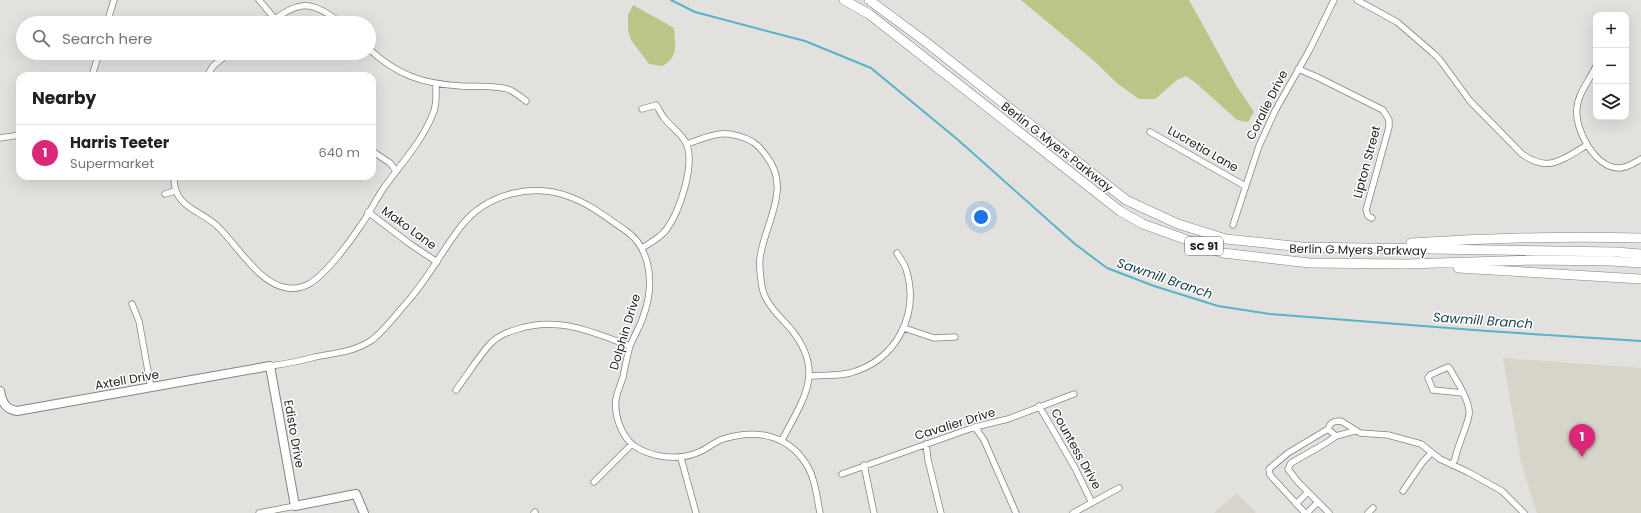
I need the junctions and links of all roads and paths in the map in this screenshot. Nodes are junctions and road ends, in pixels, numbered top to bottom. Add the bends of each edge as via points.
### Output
1 (114, 0) edge
2 (259, 0) edge
3 (844, 0) edge
4 (869, 0) edge
5 (1334, 0) edge
6 (1356, 0) edge
7 (109, 16) edge
8 (272, 16) edge
9 (279, 16) edge
10 (334, 16) edge
11 (376, 54) edge
12 (97, 60) edge
13 (220, 60) edge
14 (1298, 69) junction
15 (93, 72) edge
16 (209, 72) edge
17 (1593, 72) edge
18 (436, 84) junction
19 (526, 101) dead end
20 (642, 109) dead end
21 (1150, 132) dead end
22 (16, 136) edge
23 (0, 138) edge
24 (686, 144) junction
25 (1587, 145) junction
26 (376, 153) edge
27 (1641, 159) edge
28 (396, 172) junction
29 (174, 180) edge
30 (1245, 186) junction
31 (175, 191) junction
32 (165, 194) dead end
33 (1126, 200) junction
34 (1120, 211) junction
35 (368, 212) junction
36 (1372, 218) dead end
37 (1233, 225) dead end
38 (1641, 238) edge
39 (1351, 247) junction
40 (642, 248) junction
41 (897, 253) dead end
42 (1641, 254) edge
43 (437, 262) junction
44 (1641, 263) edge
45 (1407, 264) junction
46 (1641, 279) edge
47 (132, 304) dead end
48 (904, 328) junction
49 (955, 337) dead end
50 (630, 346) junction
51 (270, 366) junction
52 (810, 376) junction
53 (151, 388) junction
54 (456, 390) dead end
55 (0, 391) edge
56 (1463, 393) junction
57 (1074, 394) dead end
58 (1039, 406) junction
59 (975, 427) junction
60 (1328, 429) junction
61 (1355, 430) junction
62 (1336, 436) junction
63 (782, 440) junction
64 (632, 444) junction
65 (926, 444) junction
66 (1431, 453) junction
67 (681, 458) junction
68 (864, 465) junction
69 (1452, 465) junction
70 (842, 474) dead end
71 (594, 482) dead end
72 (1119, 488) dead end
73 (1403, 491) dead end
74 (1308, 492) junction
75 (1318, 502) junction
76 (1092, 503) junction
77 (1296, 504) junction
78 (294, 506) junction
79 (1373, 508) dead end
80 (259, 513) edge
81 (364, 513) edge
82 (696, 513) edge
83 (820, 513) edge
84 (874, 513) edge
85 (941, 513) edge
86 (1016, 513) edge
87 (1073, 513) edge
88 (1306, 513) edge
89 (1329, 513) edge
90 (1368, 513) edge
91 (1524, 513) edge

1 - 7 street
2 - 8 street
3 - 34 main road, Berlin G Myers Parkway / SC 91 via 868,14
4 - 33 main road, Berlin G Myers Parkway / SC 91
5 - 14 street, Coralie Drive
6 - 25 street via 1397,22 1433,53 1474,105 1530,160 1539,164 1555,162
9 - 10 street via 297,4 310,2 324,7
11 - 18 street via 403,74
12 - 15 street
13 - 16 street
14 - 30 street, Coralie Drive via 1259,146
14 - 36 street, Lipton Street via 1383,110 1389,120 1366,210
17 - 25 street via 1577,107 1577,121
18 - 19 street via 501,88 510,90
18 - 28 street via 433,115
20 - 24 street via 656,105
21 - 30 street, Lucretia Lane
22 - 23 street
24 - 40 street via 688,175 675,216 666,231
24 - 52 street via 725,133 742,136 758,146 772,163 778,183 760,259 763,292 770,305 800,340
25 - 27 street via 1603,163 1613,167 1624,168
26 - 28 street via 390,162
28 - 35 street
29 - 31 street
30 - 37 street, Coralie Drive
31 - 32 street
31 - 35 street via 187,206 216,225 263,275 275,284 288,288 308,284 324,270 349,242
33 - 34 main road
33 - 39 main road, Berlin G Myers Parkway / SC 91 via 1178,224 1226,239 1302,247
34 - 45 main road, Berlin G Myers Parkway / SC 91 via 1143,224 1223,253 1309,263
35 - 43 street, Mako Lane
38 - 39 main road via 1467,239
39 - 42 main road, Berlin G Myers Parkway / SC 91
40 - 43 street, Dolphin Drive via 630,234 582,202 566,195 531,190 503,196 475,212 461,226
40 - 50 street, Dolphin Drive via 648,263 650,279 648,299 644,317
41 - 48 street via 906,267 909,284 909,316
43 - 51 street, Dolphin Drive via 393,319 366,343 347,352
44 - 45 main road, Berlin G Myers Parkway / SC 91 via 1533,260
45 - 46 main road
47 - 53 street via 139,321
48 - 49 street via 934,338
48 - 52 street via 882,356 865,367 849,374
50 - 54 street via 567,325 549,323 528,326 503,334 492,343
50 - 64 street, Dolphin Drive via 616,398 616,413 621,429
51 - 53 street, Axtell Drive
51 - 78 street, Edisto Drive
52 - 63 street via 805,394
53 - 55 street, Axtell Drive via 17,411 4,405
56 - 56 street via 1448,367 1428,378 1433,390
56 - 69 street via 1469,414
57 - 58 street, Cavalier Drive
58 - 59 street, Cavalier Drive via 1008,419
58 - 76 street, Countess Drive
59 - 65 street, Cavalier Drive
59 - 86 street via 984,440
60 - 61 street via 1333,422 1340,421
60 - 62 street
60 - 77 street via 1288,453 1269,469 1270,475
61 - 62 street
61 - 66 street via 1364,434 1399,437 1421,444
62 - 74 street via 1289,466 1289,471
63 - 67 street, Dolphin Drive via 761,433 740,434
63 - 83 street, Dolphin Drive via 798,453 809,469
64 - 67 street, Dolphin Drive via 648,452
64 - 71 street
65 - 68 street, Cavalier Drive
65 - 85 street
66 - 69 street
66 - 73 street
67 - 82 street
68 - 70 street, Cavalier Drive
68 - 84 street
69 - 91 street via 1502,491
72 - 76 street
74 - 75 street
74 - 77 street
75 - 88 street
75 - 89 street
76 - 87 street
77 - 88 street
78 - 80 street
78 - 81 street via 356,494
79 - 90 street

